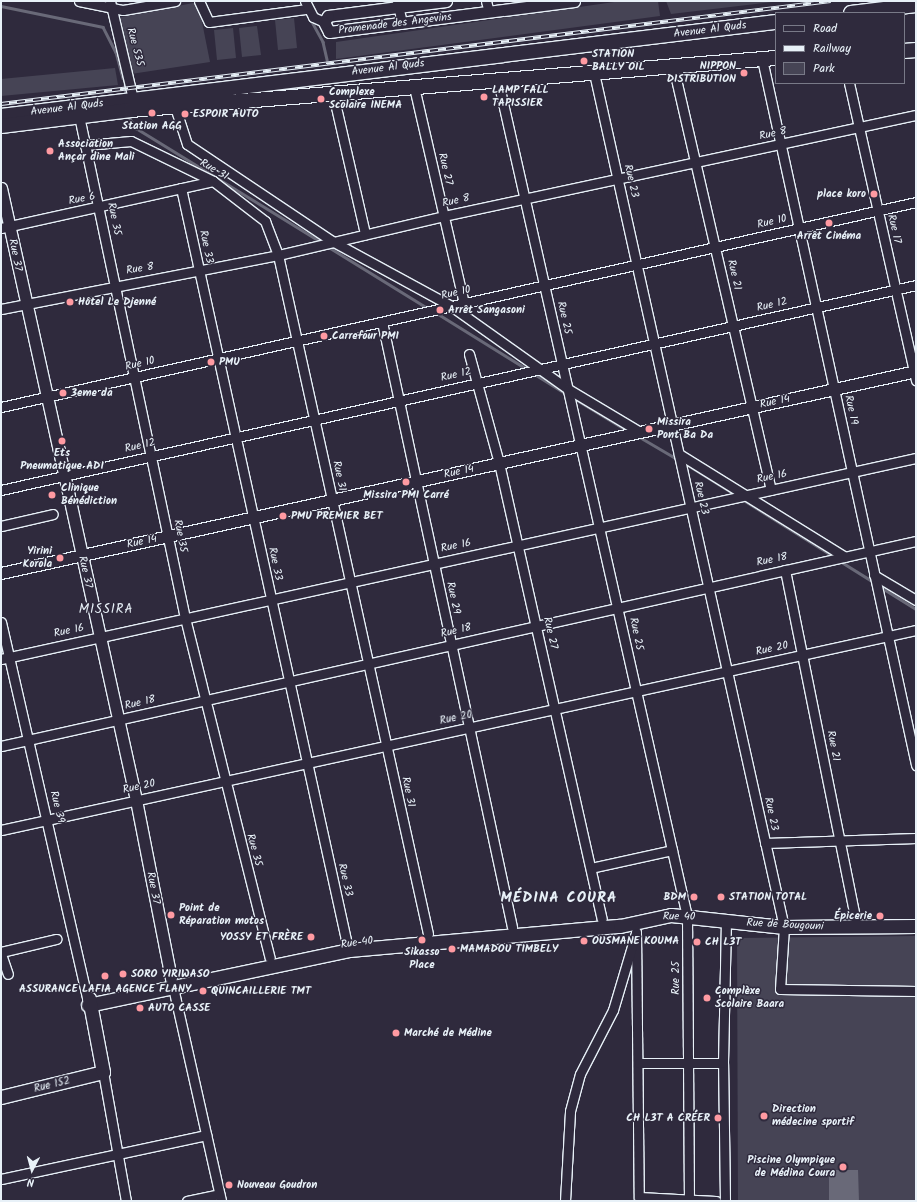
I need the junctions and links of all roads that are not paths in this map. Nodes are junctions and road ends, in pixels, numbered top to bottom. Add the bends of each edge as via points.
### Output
1 (78, 1) edge
2 (175, 1) edge
3 (199, 1) edge
4 (446, 1) edge
5 (572, 1) edge
6 (111, 4) edge
7 (397, 4) edge
8 (306, 5) edge
9 (916, 5) edge
10 (488, 6) edge
11 (859, 12) edge
12 (324, 22) junction
13 (775, 22) edge
14 (402, 23) junction
15 (916, 50) edge
16 (905, 51) edge
17 (775, 58) edge
18 (762, 59) junction
19 (673, 66) junction
20 (594, 73) junction
21 (498, 81) junction
22 (850, 84) edge
23 (414, 87) junction
24 (333, 94) junction
25 (126, 104) junction
26 (175, 107) junction
27 (916, 115) edge
28 (1, 116) edge
29 (79, 116) junction
30 (1, 126) edge
31 (859, 127) junction
32 (780, 144) junction
33 (86, 145) junction
34 (695, 162) junction
35 (618, 179) junction
36 (213, 181) junction
37 (1, 188) edge
38 (181, 188) junction
39 (524, 199) junction
40 (916, 202) edge
41 (99, 208) junction
42 (878, 210) junction
43 (444, 216) junction
44 (5, 227) edge
45 (799, 228) junction
46 (365, 234) junction
47 (332, 241) junction
48 (715, 247) junction
49 (278, 255) junction
50 (637, 265) junction
51 (199, 271) junction
52 (116, 285) junction
53 (916, 285) edge
54 (544, 286) junction
55 (896, 289) junction
56 (464, 303) junction
57 (25, 304) junction
58 (451, 306) junction
59 (816, 307) junction
60 (1, 309) edge
61 (382, 322) junction
62 (733, 326) junction
63 (297, 341) junction
64 (654, 343) junction
65 (468, 354) dead end
66 (218, 359) junction
67 (562, 364) junction
68 (539, 369) junction
69 (915, 374) edge
70 (136, 377) junction
71 (477, 383) junction
72 (568, 389) junction
73 (834, 389) junction
74 (45, 398) junction
75 (397, 401) junction
76 (752, 406) junction
77 (1, 407) edge
78 (314, 420) junction
79 (672, 425) junction
80 (640, 432) junction
81 (235, 437) junction
82 (581, 444) junction
83 (679, 454) junction
84 (153, 456) junction
85 (916, 458) edge
86 (499, 463) junction
87 (852, 472) junction
88 (62, 476) junction
89 (416, 482) junction
90 (1, 490) edge
91 (771, 490) junction
92 (743, 496) junction
93 (332, 500) junction
94 (691, 507) junction
95 (53, 514) dead end
96 (253, 518) junction
97 (1, 526) edge
98 (598, 527) junction
99 (168, 536) junction
100 (916, 541) edge
101 (518, 545) junction
102 (870, 551) junction
103 (81, 555) junction
104 (845, 557) junction
105 (434, 564) junction
106 (785, 570) junction
107 (1, 573) edge
108 (875, 577) junction
109 (350, 582) junction
110 (708, 586) junction
111 (271, 599) junction
112 (916, 600) edge
113 (618, 606) junction
114 (185, 618) junction
115 (1, 622) edge
116 (536, 625) junction
117 (916, 630) edge
118 (888, 636) junction
119 (99, 637) junction
120 (451, 644) junction
121 (802, 654) junction
122 (5, 658) edge
123 (368, 664) junction
124 (727, 671) junction
125 (289, 682) junction
126 (636, 691) junction
127 (204, 701) junction
128 (555, 709) junction
129 (118, 720) junction
130 (469, 727) junction
131 (28, 740) junction
132 (1, 746) edge
133 (386, 746) junction
134 (307, 763) junction
135 (916, 765) edge
136 (224, 781) junction
137 (136, 800) junction
138 (48, 820) junction
139 (1, 830) edge
140 (916, 838) edge
141 (840, 841) junction
142 (765, 843) junction
143 (672, 850) junction
144 (591, 868) junction
145 (687, 916) junction
146 (602, 919) junction
147 (726, 921) junction
148 (636, 924) junction
149 (916, 926) edge
150 (512, 927) junction
151 (784, 927) junction
152 (857, 927) junction
153 (428, 934) junction
154 (56, 939) dead end
155 (347, 944) junction
156 (1, 953) edge
157 (270, 958) junction
158 (8, 974) dead end
159 (172, 983) junction
160 (916, 991) edge
161 (88, 1002) junction
162 (723, 1062) junction
163 (639, 1063) junction
164 (688, 1064) junction
165 (103, 1072) junction
166 (1, 1098) edge
167 (206, 1135) junction
168 (120, 1152) junction
169 (1, 1178) edge
170 (220, 1198) edge
171 (689, 1200) edge
172 (126, 1201) edge
173 (186, 1201) edge
174 (565, 1201) edge
175 (716, 1201) edge
176 (725, 1201) edge

1 - 6 street
2 - 6 street via 138,10
3 - 8 street via 209,22
4 - 7 street, Promenade des Angevins
5 - 10 street, Promenade des Angevins
6 - 25 street, Rue 535
7 - 12 street, Promenade des Angevins via 328,16
7 - 14 street
8 - 12 street via 313,18
9 - 11 main road
10 - 14 street, Promenade des Angevins
12 - 14 street, Promenade des Angevins via 329,32
13 - 25 main road, Avenue Al Quds
15 - 16 main road
17 - 18 main road, Avenue Al Quds
18 - 19 main road, Avenue Al Quds
18 - 32 street, Rue 19
19 - 20 main road, Avenue Al Quds
19 - 34 street, Rue 21
20 - 21 main road, Avenue Al Quds
20 - 35 street, Rue 23
21 - 23 main road, Avenue Al Quds
21 - 39 street, Rue 25
22 - 31 street, Rue 17
23 - 24 main road, Avenue Al Quds
23 - 43 street, Rue 27
24 - 26 main road, Avenue Al Quds
24 - 46 street
25 - 26 main road, Avenue Al Quds
25 - 28 main road, Avenue Al Quds
25 - 29 main road, Avenue Al Quds
26 - 47 street via 187,144
27 - 31 street, Rue 8
29 - 30 main road, Avenue Al Quds
29 - 33 street, Rue 35
31 - 32 street, Rue 8
31 - 42 street, Rue 17
32 - 34 street, Rue 8
32 - 45 street, Rue 19
33 - 36 street, Rue 31 via 131,141
33 - 41 street, Rue 35
34 - 35 street, Rue 8
34 - 48 street, Rue 21
35 - 39 street, Rue 8
35 - 50 street, Rue 23
36 - 38 street, Rue 6
36 - 49 street, Rue 31 via 265,221
37 - 44 street, Rue 37
38 - 41 street, Rue 6
38 - 51 street, Rue 33
39 - 43 street, Rue 8
39 - 54 street, Rue 25
40 - 42 street, Rue 10
41 - 44 street, Rue 6
41 - 52 street, Rue 35
42 - 45 street, Rue 10
42 - 55 street, Rue 17
43 - 46 street, Rue 8
43 - 56 street, Rue 27
44 - 57 street, Rue 37
45 - 48 street, Rue 10
45 - 59 street, Rue 19
46 - 47 street, Rue 8
47 - 49 street, Rue 8
47 - 58 street
48 - 50 street, Rue 10
48 - 62 street, Rue 21
49 - 51 street, Rue 8
49 - 63 street, Rue 31
50 - 54 street, Rue 10
50 - 64 street, Rue 23
51 - 52 street, Rue 8
51 - 66 street, Rue 33
52 - 57 street, Rue 8
52 - 70 street, Rue 35
53 - 55 street, Rue 12
54 - 56 street, Rue 10
54 - 67 street, Rue 25
55 - 59 street, Rue 12
55 - 69 street, Rue 17
56 - 58 street, Rue 10
57 - 60 street, Rue 8
57 - 74 street, Rue 37
58 - 61 street, Rue 10
58 - 68 street
59 - 62 street, Rue 12
59 - 73 street, Rue 19
61 - 63 street, Rue 10
61 - 75 street, Rue 29
62 - 64 street, Rue 12
62 - 76 street, Rue 21
63 - 66 street, Rue 10
63 - 78 street, Rue 31
64 - 67 street, Rue 12
64 - 79 street, Rue 23
65 - 71 street, Rue 27
66 - 70 street, Rue 10
66 - 81 street, Rue 33
67 - 68 street, Rue 12
67 - 72 street, Rue 25
68 - 71 street, Rue 12
68 - 72 street
69 - 73 street, Rue 14
70 - 74 street, Rue 10
70 - 84 street, Rue 35
71 - 75 street, Rue 12
71 - 86 street, Rue 27
72 - 80 street
72 - 82 street, Rue 25
73 - 76 street, Rue 14
73 - 87 street, Rue 19
74 - 77 street, Rue 10
74 - 88 street, Rue 37
75 - 78 street, Rue 12
75 - 89 street, Rue 29
76 - 79 street, Rue 14
76 - 91 street, Rue 21
78 - 81 street, Rue 12
78 - 93 street, Rue 31
79 - 80 street, Rue 14
79 - 83 street, Rue 23
80 - 82 street, Rue 14
81 - 84 street, Rue 12
81 - 96 street, Rue 33
82 - 86 street, Rue 14
82 - 98 street, Rue 25
83 - 92 street
83 - 94 street, Rue 23
84 - 88 street, Rue 12
84 - 99 street, Rue 35
85 - 87 street, Rue 16
86 - 89 street, Rue 14
86 - 101 street, Rue 27
87 - 91 street, Rue 16
87 - 102 street, Rue 19
88 - 90 street, Rue 12
88 - 103 street, Rue 37
89 - 93 street, Rue 14
89 - 105 street, Rue 29
91 - 92 street, Rue 16
92 - 94 street, Rue 16
92 - 104 street
93 - 96 street, Rue 14
93 - 109 street, Rue 31
94 - 98 street, Rue 16
94 - 110 street, Rue 23
95 - 97 street
96 - 99 street, Rue 14
96 - 111 street, Rue 33
98 - 101 street, Rue 16
98 - 113 street, Rue 25
99 - 103 street, Rue 14
99 - 114 street, Rue 35
100 - 102 street, Rue 18
101 - 105 street, Rue 16
101 - 116 street, Rue 27
102 - 104 street, Rue 18
102 - 108 street, Rue 19
103 - 107 street, Rue 14
103 - 119 street, Rue 37
104 - 106 street, Rue 18
105 - 109 street, Rue 16
105 - 120 street, Rue 29
106 - 110 street, Rue 18
106 - 121 street, Rue 21
108 - 112 street
108 - 118 street, Rue 19
109 - 111 street, Rue 16
109 - 123 street, Rue 31
110 - 113 street, Rue 18
110 - 124 street, Rue 23
111 - 114 street, Rue 16
111 - 125 street, Rue 33
113 - 116 street, Rue 18
113 - 126 street, Rue 25
114 - 119 street, Rue 16
114 - 127 street, Rue 35
115 - 122 street, Rue 39
116 - 120 street, Rue 18
116 - 128 street, Rue 27
117 - 118 street, Rue 20
118 - 121 street, Rue 20
118 - 135 street, Rue 19
119 - 122 street, Rue 16
119 - 129 street, Rue 37
120 - 123 street, Rue 18
120 - 130 street, Rue 29
121 - 124 street, Rue 20
121 - 141 street, Rue 21
122 - 131 street, Rue 39
123 - 125 street, Rue 18
123 - 133 street, Rue 31
124 - 126 street, Rue 20
124 - 142 street, Rue 23
125 - 127 street, Rue 18
125 - 134 street, Rue 33
126 - 128 street, Rue 20
126 - 143 street, Rue 25
127 - 129 street, Rue 18
127 - 136 street, Rue 35
128 - 130 street, Rue 20
128 - 144 street, Rue 27
129 - 131 street, Rue 18
129 - 137 street, Rue 37
130 - 133 street, Rue 20
130 - 150 street, Rue 29
131 - 132 street, Rue 18
131 - 138 street, Rue 39
133 - 134 street, Rue 20
133 - 153 street, Rue 31
134 - 136 street, Rue 20
134 - 155 street, Rue 33
136 - 137 street, Rue 20
136 - 157 street, Rue 35
137 - 138 street, Rue 20
137 - 159 street, Rue 37
138 - 139 street, Rue 20
138 - 161 street, Rue 39
140 - 141 street
141 - 142 street
141 - 152 street, Rue 21
142 - 151 street, Rue 23
143 - 144 street
143 - 145 street, Rue 25
144 - 146 street, Rue 27
145 - 147 main road, Rue 40
145 - 148 main road, Rue 40
145 - 164 street, Rue 25
146 - 148 main road, Rue 40
146 - 150 main road, Rue 40
147 - 151 main road, Rue de Bougouni
147 - 162 street
148 - 159 main road, Rue 40 via 349,950
148 - 163 street
148 - 174 street via 613,1010 580,1074 570,1111
149 - 152 main road, Rue de Bougouni
150 - 153 main road, Rue 40
151 - 152 main road, Rue de Bougouni
151 - 160 street, Rue 23 via 780,989
153 - 155 main road, Rue 40
154 - 156 street
155 - 157 main road, Rue 40
156 - 158 street
157 - 159 main road, Rue 40
159 - 161 main road, Rue 40
159 - 167 street
161 - 165 main road
162 - 164 street
162 - 176 street
163 - 164 street
163 - 171 street via 639,1197
164 - 171 street, Rue 25
165 - 166 main road, Rue 152
165 - 168 street
167 - 168 street
167 - 170 street
168 - 169 street
168 - 172 street
170 - 173 street
171 - 175 street

